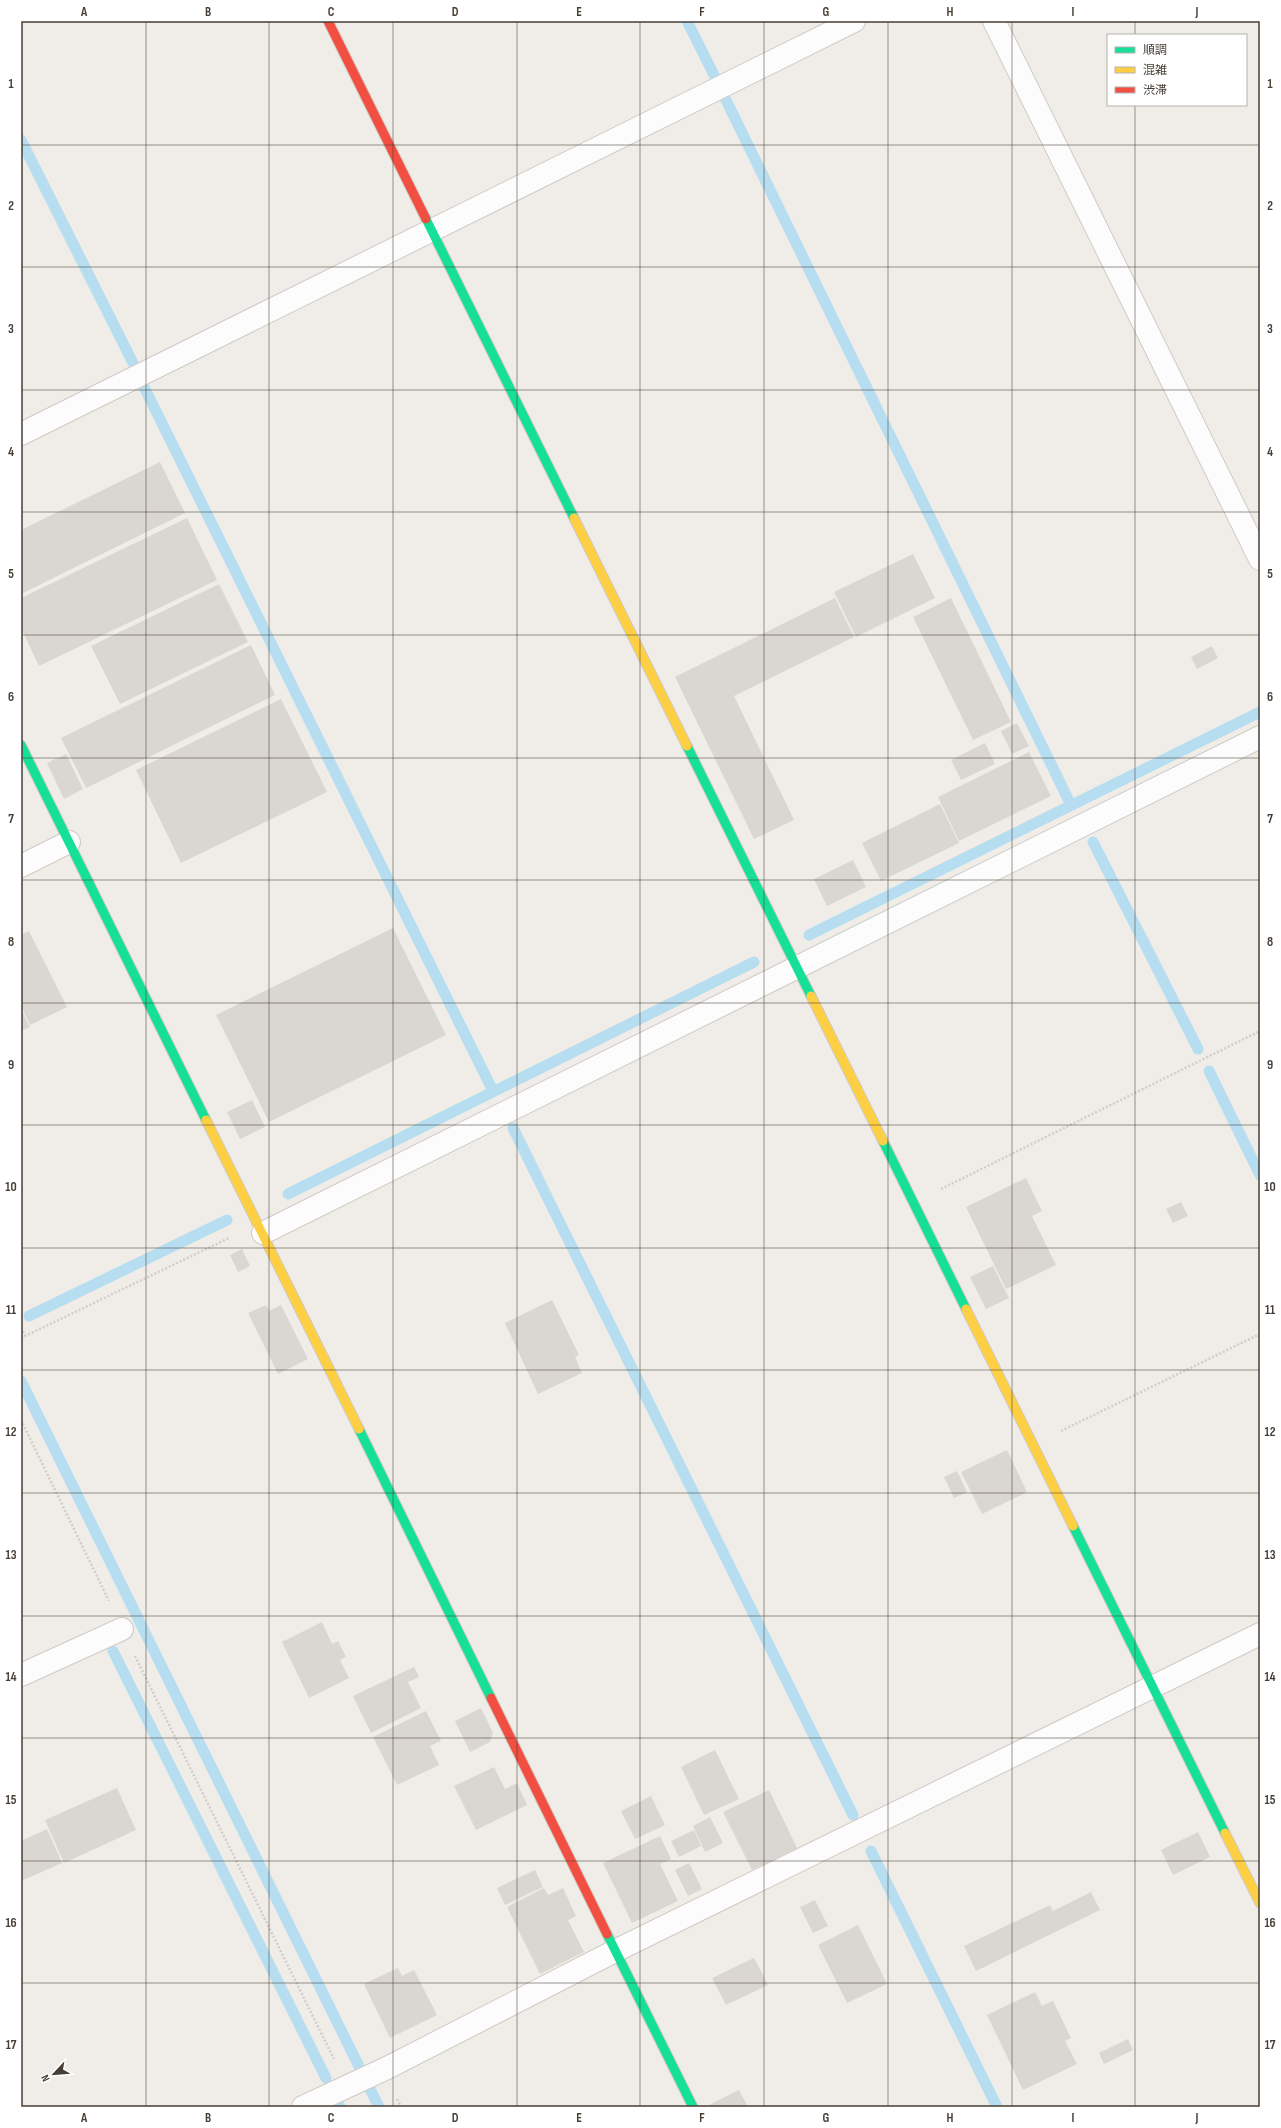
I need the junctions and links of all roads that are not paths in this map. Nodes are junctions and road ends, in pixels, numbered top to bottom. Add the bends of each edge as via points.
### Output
1 (328, 21) edge
2 (854, 21) edge
3 (994, 21) edge
4 (431, 230) junction
5 (21, 434) edge
6 (1260, 559) edge
7 (1260, 737) edge
8 (21, 744) edge
9 (70, 842) junction
10 (21, 866) edge
11 (796, 967) junction
12 (261, 1228) junction
13 (122, 1629) road end
14 (1260, 1634) edge
15 (21, 1674) edge
16 (1153, 1686) junction
17 (1260, 1903) edge
18 (617, 1950) junction
19 (303, 2107) edge
20 (693, 2107) edge

1 - 4 street
2 - 4 street
3 - 6 street
4 - 5 street
4 - 11 street
7 - 11 street
8 - 9 street
9 - 10 street
9 - 12 street
11 - 12 street
11 - 16 street
12 - 18 street
13 - 15 street
14 - 16 street
16 - 17 street
16 - 18 street
18 - 19 street via 387,2068
18 - 20 street

